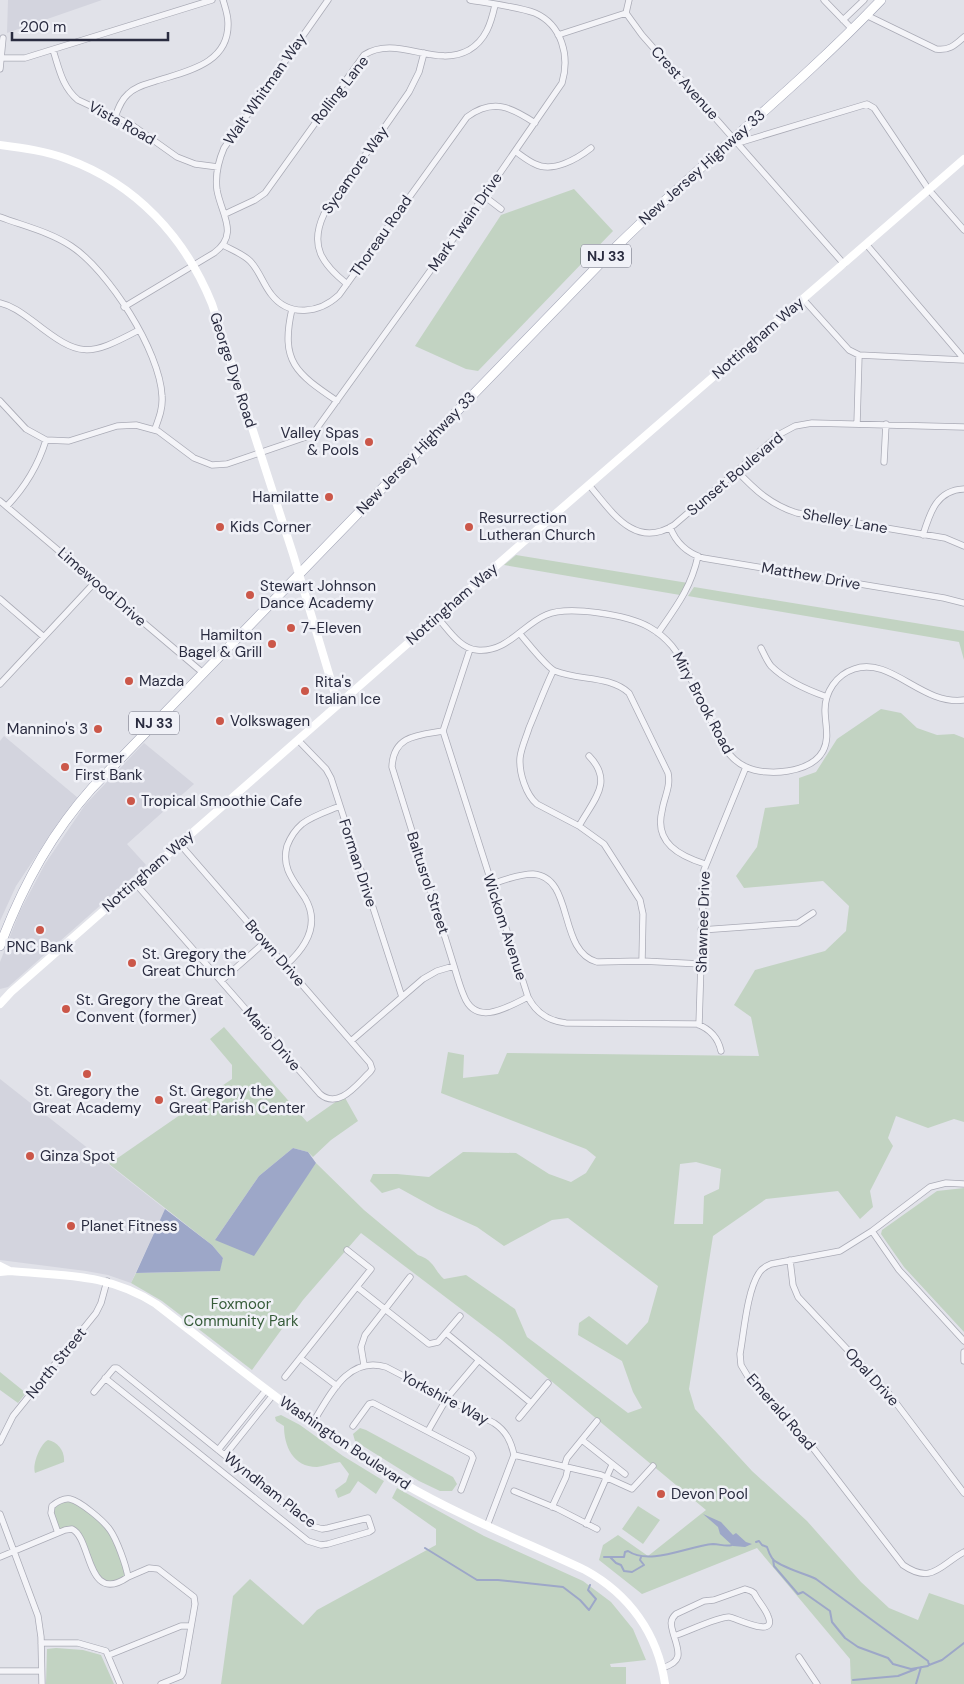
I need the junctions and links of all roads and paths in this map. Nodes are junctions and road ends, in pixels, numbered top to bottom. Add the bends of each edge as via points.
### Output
1 (212, 0) edge
2 (223, 0) edge
3 (319, 0) edge
4 (470, 0) edge
5 (629, 0) edge
6 (824, 0) edge
7 (864, 0) edge
8 (881, 0) edge
9 (327, 2) edge
10 (495, 5) junction
11 (626, 13) junction
12 (866, 15) junction
13 (844, 20) junction
14 (852, 29) junction
15 (558, 35) junction
16 (964, 36) edge
17 (3, 38) dead end
18 (53, 50) junction
19 (424, 53) junction
20 (2, 58) junction
21 (0, 69) edge
22 (115, 117) junction
23 (535, 123) junction
24 (736, 140) junction
25 (0, 145) edge
26 (591, 148) dead end
27 (515, 151) junction
28 (964, 159) edge
29 (218, 167) junction
30 (929, 190) junction
31 (484, 196) junction
32 (501, 209) dead end
33 (225, 214) junction
34 (0, 218) edge
35 (964, 230) edge
36 (866, 244) junction
37 (223, 245) junction
38 (844, 264) junction
39 (194, 265) junction
40 (347, 284) junction
41 (803, 299) junction
42 (0, 303) edge
43 (124, 308) junction
44 (292, 309) junction
45 (139, 330) junction
46 (859, 356) junction
47 (964, 359) edge
48 (337, 401) junction
49 (0, 402) edge
50 (857, 424) junction
51 (886, 424) junction
52 (964, 427) edge
53 (154, 429) junction
54 (46, 440) junction
55 (260, 453) junction
56 (884, 462) dead end
57 (737, 471) junction
58 (589, 485) junction
59 (964, 488) edge
60 (0, 501) edge
61 (7, 506) junction
62 (670, 528) junction
63 (923, 534) junction
64 (964, 546) edge
65 (698, 556) junction
66 (299, 574) junction
67 (96, 582) junction
68 (0, 599) edge
69 (964, 603) edge
70 (437, 617) junction
71 (658, 633) junction
72 (520, 634) junction
73 (44, 637) junction
74 (761, 648) dead end
75 (470, 649) junction
76 (553, 671) junction
77 (203, 673) junction
78 (0, 684) edge
79 (827, 697) junction
80 (964, 700) edge
81 (338, 704) junction
82 (443, 731) junction
83 (298, 740) junction
84 (589, 756) dead end
85 (746, 767) junction
86 (340, 806) junction
87 (579, 826) junction
88 (179, 843) junction
89 (705, 864) junction
90 (134, 883) junction
91 (492, 884) junction
92 (813, 913) dead end
93 (701, 930) junction
94 (265, 942) junction
95 (0, 946) edge
96 (642, 961) junction
97 (701, 964) junction
98 (286, 966) junction
99 (454, 966) junction
100 (221, 981) junction
101 (10, 992) junction
102 (0, 995) edge
103 (402, 997) junction
104 (528, 997) junction
105 (0, 1004) edge
106 (700, 1025) junction
107 (351, 1041) junction
108 (721, 1051) dead end
109 (370, 1063) joint
110 (964, 1184) edge
111 (872, 1230) junction
112 (347, 1250) dead end
113 (790, 1260) junction
114 (0, 1266) edge
115 (10, 1271) junction
116 (0, 1272) edge
117 (410, 1277) dead end
118 (107, 1281) junction
119 (356, 1287) junction
120 (385, 1309) junction
121 (460, 1316) dead end
122 (446, 1333) junction
123 (964, 1341) edge
124 (964, 1352) edge
125 (300, 1358) junction
126 (479, 1360) junction
127 (964, 1361) edge
128 (364, 1365) junction
129 (285, 1377) dead end
130 (105, 1378) junction
131 (548, 1383) dead end
132 (337, 1386) junction
133 (266, 1390) junction
134 (94, 1392) dead end
135 (273, 1395) junction
136 (447, 1398) junction
137 (531, 1403) junction
138 (519, 1418) dead end
139 (597, 1421) dead end
140 (312, 1424) junction
141 (353, 1426) dead end
142 (428, 1431) junction
143 (582, 1440) junction
144 (0, 1442) edge
145 (218, 1450) junction
146 (225, 1455) junction
147 (514, 1455) junction
148 (612, 1465) junction
149 (652, 1466) dead end
150 (566, 1467) junction
151 (625, 1474) dead end
152 (607, 1477) junction
153 (460, 1490) dead end
154 (514, 1490) dead end
155 (964, 1493) edge
156 (552, 1506) junction
157 (0, 1514) edge
158 (586, 1524) junction
159 (487, 1526) junction
160 (597, 1530) dead end
161 (58, 1533) junction
162 (14, 1551) junction
163 (964, 1552) edge
164 (0, 1557) edge
165 (128, 1577) junction
166 (191, 1626) junction
167 (674, 1636) junction
168 (41, 1643) junction
169 (109, 1654) junction
170 (799, 1657) dead end
171 (662, 1668) junction
172 (0, 1671) edge
173 (41, 1671) junction
174 (42, 1684) edge
175 (120, 1684) edge
176 (161, 1684) edge
177 (665, 1684) edge
178 (817, 1684) edge

1 - 18 street
2 - 22 street via 228,28 215,57 194,69 133,90 123,99
3 - 9 street
4 - 10 street, Mark Twain Drive
5 - 11 street
6 - 13 street
7 - 13 street
8 - 12 main road, New Jersey Highway 33 / NJ 33
9 - 29 street, Walt Whitman Way via 229,139
10 - 15 street, Mark Twain Drive via 533,12
10 - 19 street, Rolling Lane via 489,29 474,47 452,56
11 - 15 street
11 - 24 street, Crest Avenue
12 - 14 main road, New Jersey Highway 33 / NJ 33
12 - 16 street via 936,49 952,47
13 - 14 street
14 - 24 main road, New Jersey Highway 33 / NJ 33
15 - 23 street, Mark Twain Drive via 565,51 564,76
17 - 20 street
18 - 20 street via 25,58
18 - 22 street, Vista Road via 64,84 72,95
19 - 33 street, Rolling Lane via 389,47 364,55 265,193
19 - 40 street, Sycamore Way via 409,92 320,222 317,239 320,254 329,269
20 - 21 street
22 - 29 street, Vista Road via 177,157 195,164
23 - 27 street, Mark Twain Drive
23 - 40 street, Thoreau Road via 502,106 487,107 467,117
24 - 30 street via 867,104 874,108
24 - 38 street, Crest Avenue
24 - 66 main road, New Jersey Highway 33 / NJ 33 via 685,180 617,246
25 - 39 street, George Dye Road via 66,159 112,180 163,222
26 - 27 street via 581,156 547,167 535,164
27 - 31 street, Mark Twain Drive
28 - 30 street, Nottingham Way
29 - 33 street, Walt Whitman Way via 217,188
30 - 35 street
30 - 36 street, Nottingham Way
31 - 32 street
31 - 48 street, Mark Twain Drive
33 - 37 street, Walt Whitman Way via 228,230
34 - 43 street via 69,245 100,272
36 - 38 street, Nottingham Way
36 - 47 street
37 - 39 street
37 - 44 street via 248,259 271,294
38 - 41 street, Nottingham Way
39 - 43 street
39 - 55 street, George Dye Road via 212,304
40 - 44 street, Thoreau Road via 326,305 312,310
41 - 46 street via 849,350
41 - 58 street, Nottingham Way
42 - 45 street via 19,311 60,342 75,348 100,349
43 - 45 street
44 - 48 street via 288,335 296,368
45 - 53 street via 162,390 162,405
46 - 47 street
46 - 50 street
48 - 55 street, Mark Twain Drive via 311,435
49 - 54 street via 26,429
50 - 51 street, Sunset Boulevard
50 - 57 street, Sunset Boulevard via 795,426 780,434
51 - 52 street, Sunset Boulevard
51 - 56 street
53 - 54 street via 117,426 69,441
53 - 55 street, Mark Twain Drive via 205,463 227,464
54 - 61 street via 32,476
55 - 66 street, George Dye Road
57 - 62 street, Sunset Boulevard
57 - 63 street, Shelley Lane via 758,493 786,509
58 - 62 street via 628,527 649,533
58 - 70 street, Nottingham Way
59 - 63 street via 947,493 936,502
60 - 61 street, Limewood Drive
61 - 67 street, Limewood Drive
62 - 65 street, Matthew Drive via 680,544
63 - 64 street, Shelley Lane
65 - 69 street, Matthew Drive
65 - 71 street via 687,590
66 - 77 main road, New Jersey Highway 33 / NJ 33
66 - 81 street, George Dye Road
67 - 73 street
67 - 77 street, Limewood Drive
68 - 73 street
70 - 75 street via 460,643
70 - 81 street, Nottingham Way
71 - 72 street, Miry Brook Road via 630,620 564,610 540,618
71 - 85 street, Miry Brook Road via 682,660 724,747 734,760
72 - 75 street, Miry Brook Road via 494,648
72 - 76 street
73 - 78 street
74 - 79 street via 779,672 801,687
75 - 82 street
76 - 87 street via 522,747 520,765 533,800
76 - 89 street via 613,683 629,693 668,773 669,785 661,819 663,834 678,853
77 - 95 main road, New Jersey Highway 33 / NJ 33 via 72,813 35,869
79 - 80 street via 842,676 855,669 870,667 885,671 934,697
79 - 85 street, Miry Brook Road via 826,743 815,761 803,767 774,772
81 - 83 street, Nottingham Way
82 - 91 street, Wickom Avenue
82 - 99 street, Baltusrol Street via 406,739 394,753 392,767
83 - 86 street, Forman Drive via 326,769
83 - 88 street, Nottingham Way
84 - 87 street via 599,768 602,780
85 - 89 street, Shawnee Drive
86 - 98 street via 302,824 289,841 288,872 308,905 311,921 305,944
86 - 103 street, Forman Drive
87 - 96 street via 604,844 640,900 643,914
88 - 90 street, Nottingham Way
88 - 94 street, Brown Drive
89 - 93 street, Shawnee Drive
90 - 100 street, Mario Drive
90 - 101 street, Nottingham Way
91 - 96 street via 524,875 537,875 549,880 557,890 581,953 597,962
91 - 104 street, Wickom Avenue
92 - 93 street via 798,923
93 - 97 street, Shawnee Drive
94 - 98 street, Brown Drive
94 - 100 street
96 - 97 street
97 - 106 street, Shawnee Drive
98 - 107 street, Brown Drive
99 - 103 street via 430,974
99 - 104 street, Baltusrol Street via 464,997 476,1010 494,1013
100 - 109 street, Mario Drive via 320,1094 328,1099 342,1097 370,1072
101 - 102 street, Nottingham Way
101 - 105 street, Nottingham Way
103 - 107 street
104 - 106 street, Wickom Avenue via 543,1016 558,1022
106 - 108 street via 715,1036
107 - 109 street, Brown Drive
110 - 111 street, Emerald Road via 930,1187
111 - 113 street, Emerald Road via 840,1251
111 - 123 street via 899,1270
112 - 119 street via 371,1269
113 - 155 street, Opal Drive via 798,1297 890,1395
113 - 163 street, Emerald Road via 763,1268 754,1282 740,1354 741,1365 813,1448 903,1564 912,1571 928,1574
114 - 115 street, Washington Boulevard
115 - 116 street, Washington Boulevard
115 - 118 street, Washington Boulevard
117 - 120 street
118 - 133 street, Washington Boulevard via 156,1304
118 - 144 street, North Street via 96,1313 13,1416
119 - 120 street
119 - 125 street
120 - 122 street via 429,1344 438,1342
120 - 128 street via 362,1341
121 - 122 street
122 - 126 street
124 - 127 street
125 - 129 street
125 - 132 street
126 - 136 street
126 - 137 street
128 - 132 street via 351,1371
128 - 136 street, Yorkshire Way via 386,1366
130 - 134 street
130 - 145 street, Wyndham Place via 117,1368
130 - 146 street, Wyndham Place via 308,1541 328,1544 372,1530 368,1518 322,1529 312,1526
131 - 137 street
132 - 140 street
133 - 135 street, Washington Boulevard
133 - 145 street
135 - 140 street, Washington Boulevard
135 - 146 street
136 - 142 street
136 - 147 street, Yorkshire Way via 499,1427 508,1438
137 - 138 street
139 - 143 street
140 - 159 street, Washington Boulevard via 396,1479
141 - 142 street via 369,1404 374,1403
142 - 153 street via 472,1456
143 - 148 street
143 - 150 street via 567,1458
145 - 146 street, Wyndham Place
147 - 150 street
147 - 159 street
148 - 151 street
148 - 152 street
149 - 152 street via 632,1489
150 - 152 street
150 - 156 street via 566,1477
152 - 158 street
154 - 156 street
156 - 158 street
157 - 162 street
158 - 160 street
159 - 171 street, Washington Boulevard via 585,1570 613,1589 643,1622
161 - 162 street
161 - 165 street via 69,1529 79,1535 98,1578 117,1582
161 - 165 street via 52,1506 71,1499 98,1517 109,1529
162 - 164 street
162 - 168 street via 38,1616
165 - 166 street via 150,1568 158,1569 192,1593 195,1600
166 - 169 street via 180,1626
166 - 176 street via 184,1673
167 - 167 street via 671,1620 676,1614 704,1601 745,1589 754,1593 769,1617 763,1628 728,1617
167 - 171 street via 679,1650 678,1659
168 - 169 street via 78,1643
168 - 173 street
169 - 175 street
170 - 178 street
171 - 177 street, Washington Boulevard
172 - 173 street
173 - 174 street

